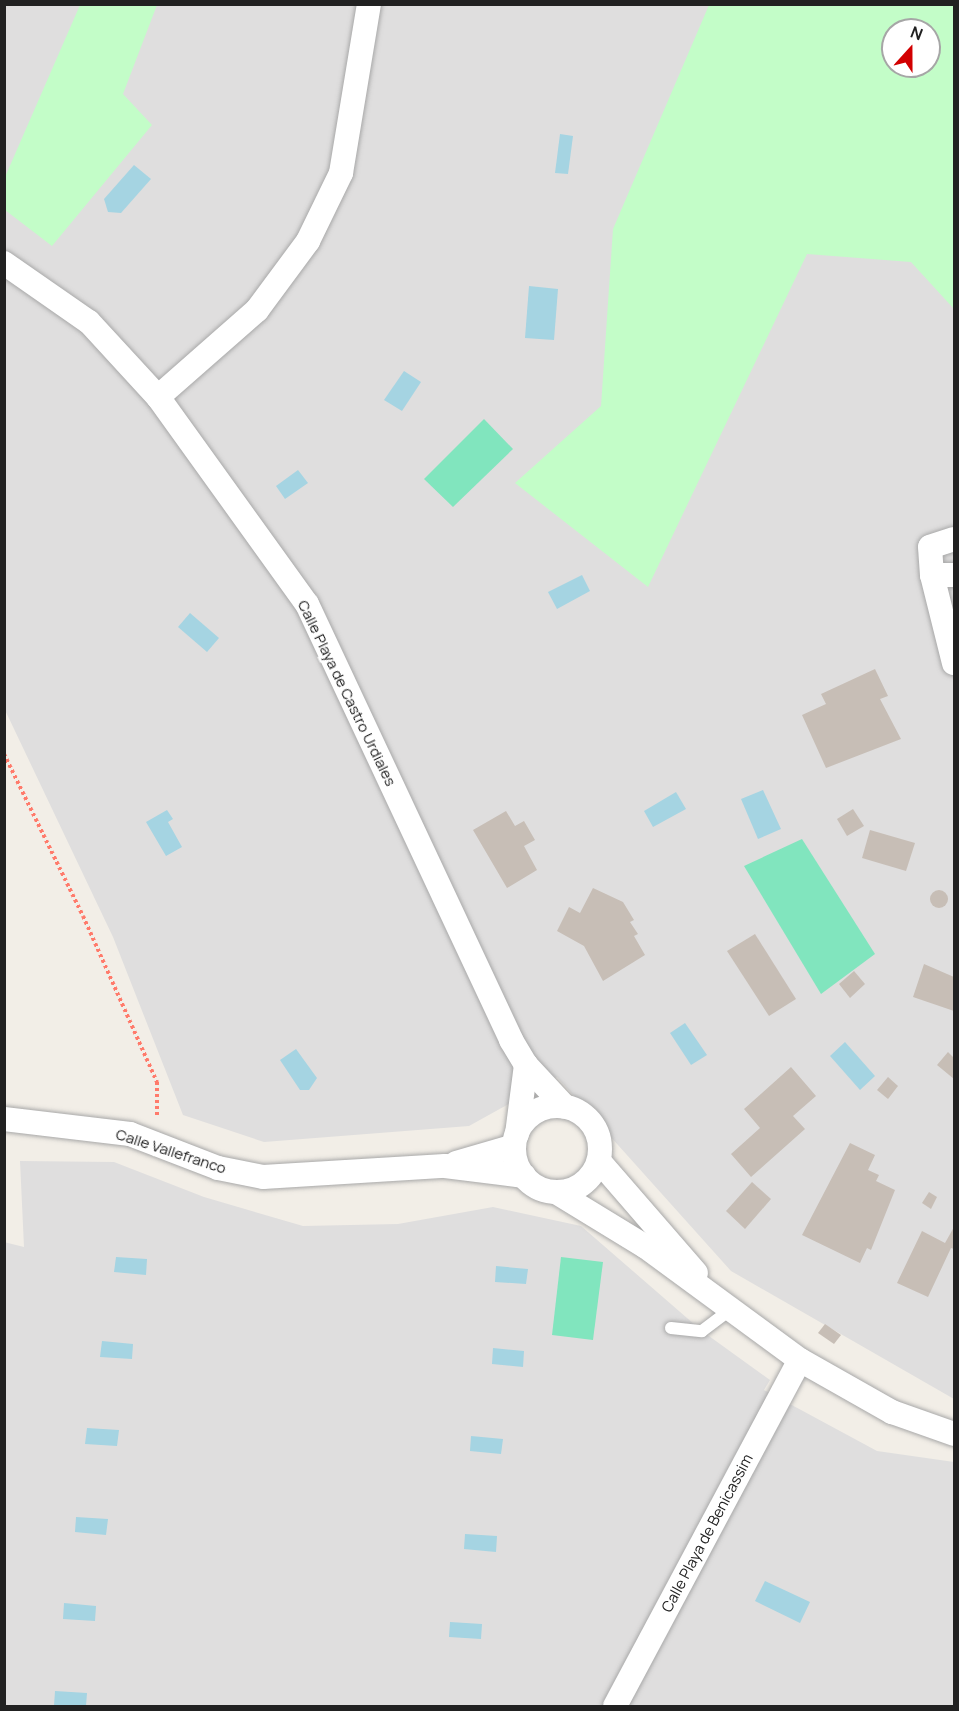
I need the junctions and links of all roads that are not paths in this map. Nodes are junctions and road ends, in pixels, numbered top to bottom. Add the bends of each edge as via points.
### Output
1 (369, 4) edge
2 (4, 264) edge
3 (158, 398) junction
4 (954, 539) edge
5 (943, 575) edge
6 (954, 663) edge
7 (526, 1065) junction
8 (565, 1107) junction
9 (4, 1119) edge
10 (515, 1140) junction
11 (599, 1161) junction
12 (445, 1166) junction
13 (524, 1176) junction
14 (556, 1192) junction
15 (729, 1311) junction
16 (671, 1328) dead end
17 (800, 1360) junction
18 (954, 1434) edge
19 (615, 1707) edge

1 - 3 street via 341,172 308,241 257,310
2 - 3 street, Calle Playa de Castro Urdiales via 89,322
3 - 7 street, Calle Playa de Castro Urdiales via 307,604
4 - 5 street via 930,547
5 - 6 street
7 - 8 street, Calle Playa de Castro Urdiales
7 - 10 street
8 - 10 street via 536,1112
8 - 11 street via 589,1120 597,1133
9 - 12 street, Calle Vallefranco via 130,1134 218,1168 263,1177
10 - 12 street, Calle Vallefranco
10 - 13 street
11 - 14 street via 583,1184
11 - 15 street
12 - 13 street, Calle Vallefranco
13 - 14 street via 542,1189
14 - 15 street via 646,1247
15 - 16 lane via 702,1331
15 - 17 street
17 - 18 street via 892,1412
17 - 19 street, Calle Playa de Benicassim

